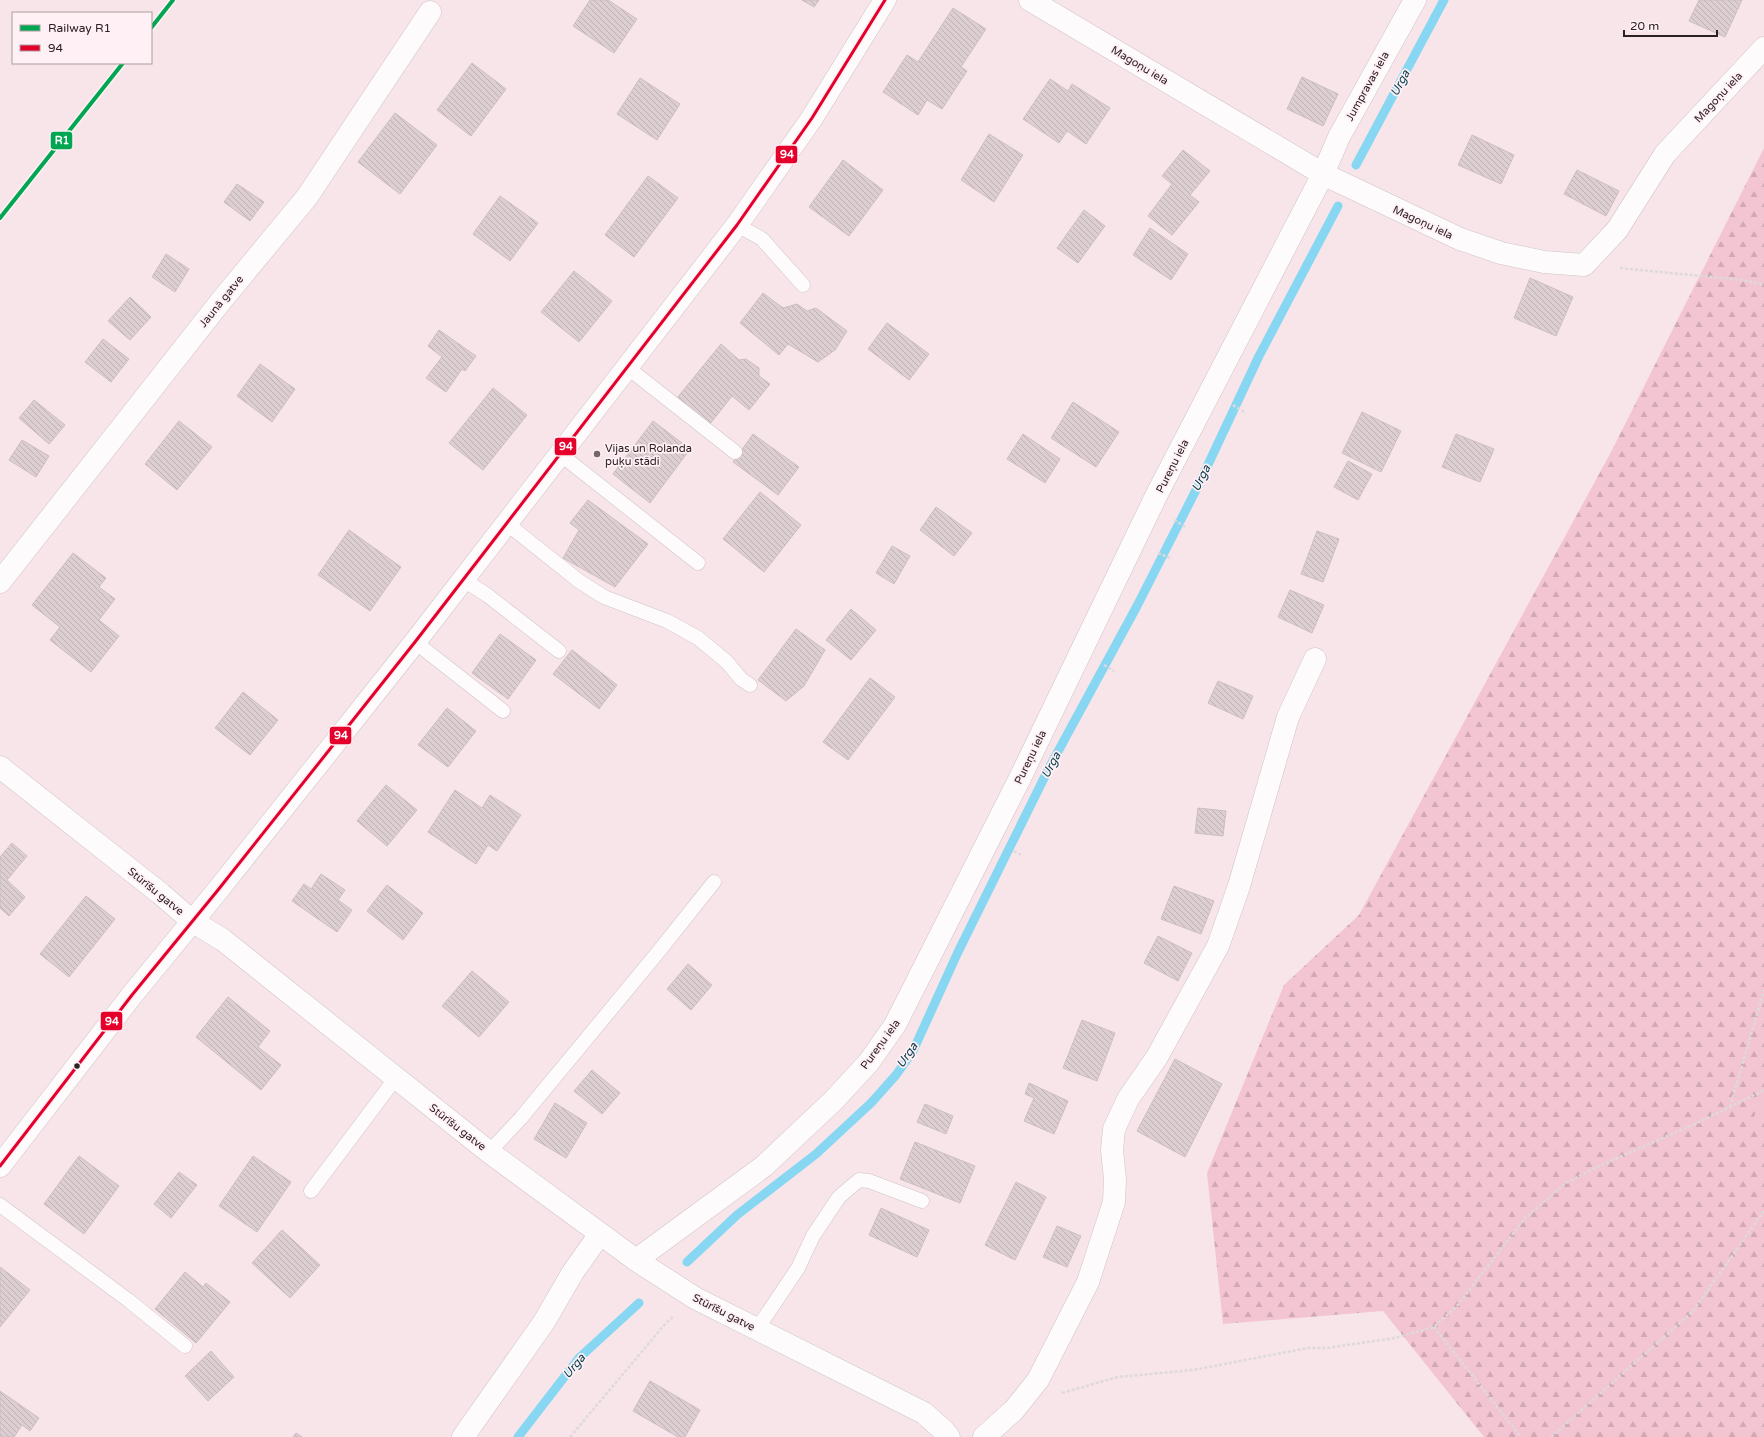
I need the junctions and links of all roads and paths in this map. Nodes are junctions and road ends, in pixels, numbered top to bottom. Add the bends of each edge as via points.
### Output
1 (885, 0) edge
2 (1030, 0) edge
3 (1416, 0) edge
4 (430, 12) dead end
5 (1764, 48) edge
6 (1323, 174) junction
7 (737, 225) junction
8 (1584, 265) junction
9 (1764, 285) edge
10 (803, 286) dead end
11 (628, 368) junction
12 (735, 452) dead end
13 (560, 454) junction
14 (506, 523) junction
15 (698, 563) dead end
16 (462, 579) junction
17 (0, 582) edge
18 (415, 642) junction
19 (559, 651) dead end
20 (1315, 658) dead end
21 (750, 685) dead end
22 (503, 711) dead end
23 (0, 767) edge
24 (714, 882) dead end
25 (192, 921) junction
26 (1764, 990) edge
27 (395, 1079) junction
28 (1764, 1090) edge
29 (1730, 1107) junction
30 (490, 1152) junction
31 (0, 1166) edge
32 (311, 1191) dead end
33 (922, 1201) dead end
34 (0, 1205) edge
35 (1764, 1211) edge
36 (600, 1234) junction
37 (636, 1260) junction
38 (695, 1298) junction
39 (1434, 1327) junction
40 (757, 1329) junction
41 (185, 1346) dead end
42 (1020, 1403) junction
43 (463, 1437) edge
44 (570, 1437) edge
45 (949, 1437) edge
46 (984, 1437) edge
47 (1522, 1437) edge
48 (1551, 1437) edge

1 - 7 street via 812,118
2 - 6 street, Magoņu iela
3 - 6 street, Jumpravas iela via 1339,137
4 - 17 street, Jaunā gatve via 307,197 220,301
5 - 8 street, Magoņu iela via 1664,154 1617,230
6 - 8 street, Magoņu iela via 1460,239 1501,253 1544,262
6 - 37 street, Pureņu iela via 1157,494 1020,778 895,1025 868,1062 833,1101 764,1166
7 - 10 lane via 762,239
7 - 11 street
8 - 9 path via 1742,280
11 - 12 lane
11 - 13 street
13 - 14 street
13 - 15 lane
14 - 16 street
14 - 21 lane via 579,581 604,597 667,621 698,638
16 - 18 street
16 - 19 lane via 487,595
18 - 22 lane
18 - 25 street
20 - 42 street via 1288,717 1239,886 1218,946 1157,1057 1128,1099 1114,1129 1114,1202 1088,1282 1038,1380
23 - 25 street, Stūrīšu gatve
24 - 30 lane via 521,1118
25 - 27 street, Stūrīšu gatve via 223,940
25 - 31 street
26 - 29 path
27 - 30 street, Stūrīšu gatve
27 - 32 lane
28 - 29 path
29 - 39 path via 1566,1183 1525,1218 1457,1306
30 - 36 street, Stūrīšu gatve
33 - 40 lane via 869,1181 859,1180 839,1197 813,1236 798,1268
34 - 41 lane via 128,1300
35 - 48 path via 1693,1311
36 - 37 street, Stūrīšu gatve
36 - 43 street via 573,1272 544,1322
37 - 38 street, Stūrīšu gatve
38 - 40 street, Stūrīšu gatve
38 - 44 path via 666,1323
39 - 42 path via 1395,1338 1328,1348 1308,1348 1193,1370 1118,1377
39 - 47 path
40 - 45 street, Stūrīšu gatve via 924,1413
42 - 46 street

